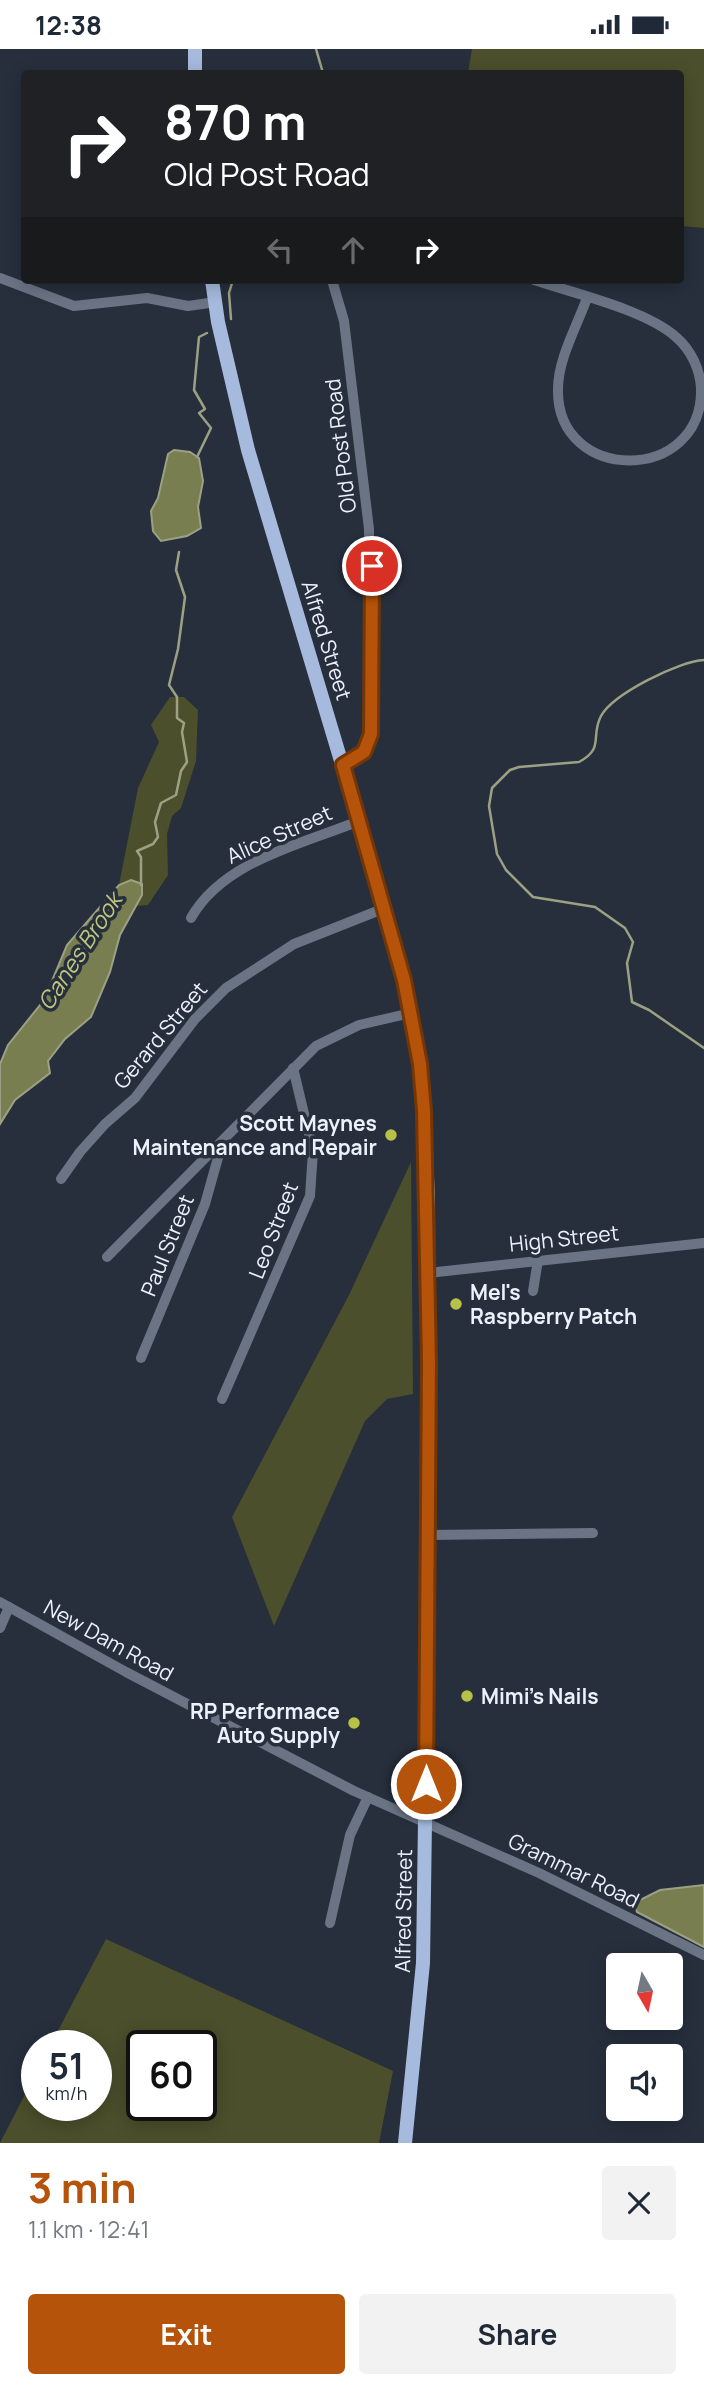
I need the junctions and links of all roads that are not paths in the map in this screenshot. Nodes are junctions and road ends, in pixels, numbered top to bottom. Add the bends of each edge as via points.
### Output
1 (195, 49) edge
2 (194, 70) edge
3 (0, 278) edge
4 (213, 284) edge
5 (333, 284) edge
6 (546, 284) edge
7 (587, 298) junction
8 (216, 302) junction
9 (343, 765) junction
10 (359, 821) junction
11 (385, 908) junction
12 (191, 918) dead end
13 (411, 1013) junction
14 (293, 1068) junction
15 (222, 1144) junction
16 (61, 1179) dead end
17 (704, 1243) edge
18 (107, 1257) dead end
19 (538, 1260) junction
20 (428, 1273) junction
21 (533, 1291) dead end
22 (141, 1358) dead end
23 (222, 1399) dead end
24 (593, 1533) dead end
25 (429, 1535) junction
26 (5, 1604) edge
27 (0, 1628) edge
28 (368, 1797) junction
29 (426, 1823) junction
30 (330, 1923) dead end
31 (704, 1955) edge
32 (405, 2143) edge

1 - 2 main road
3 - 8 street via 74,306 146,298 188,306
4 - 8 main road, Alfred Street
5 - 9 street, Old Post Road via 344,321 360,437 372,572 371,734 364,752
6 - 7 street
7 - 7 street via 667,330 692,356 701,392 696,416 684,437 657,456 628,462 599,455 582,444 564,420 558,381
8 - 9 main road, Alfred Street via 248,450
9 - 10 main road, Alfred Street
10 - 11 main road, Alfred Street
10 - 12 street, Alice Street via 225,879
11 - 13 main road, Alfred Street
11 - 16 street, Gerard Street via 294,944 226,988
13 - 14 street via 341,1031
13 - 20 main road, Alfred Street via 425,1127
14 - 15 street
14 - 23 street, Leo Street via 311,1136 314,1173 310,1196
15 - 18 street
15 - 22 street, Paul Street via 205,1204
17 - 19 street, High Street
19 - 20 street, High Street
19 - 21 street
20 - 25 main road, Alfred Street
24 - 25 street
25 - 29 main road, Alfred Street
26 - 27 street
26 - 28 street, New Dam Road
28 - 29 street, New Dam Road
28 - 30 street via 350,1835
29 - 31 street, Grammar Road via 544,1875
29 - 32 main road, Alfred Street via 424,1963

